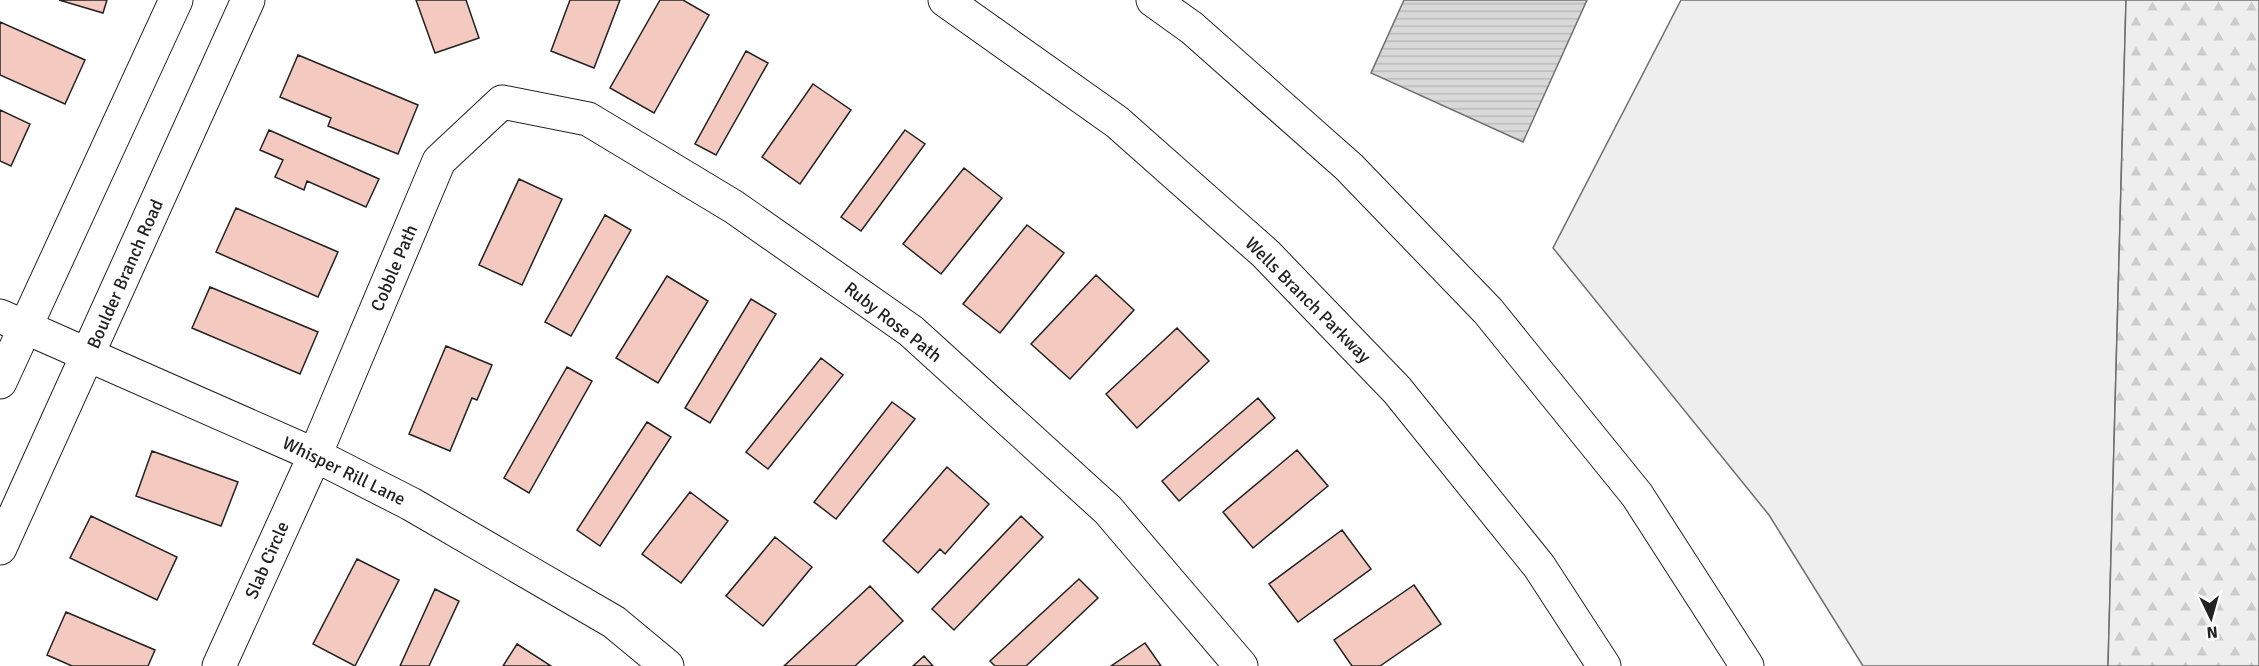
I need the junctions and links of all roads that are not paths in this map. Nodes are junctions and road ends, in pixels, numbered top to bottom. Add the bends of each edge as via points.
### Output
1 (176, 0) edge
2 (248, 0) edge
3 (945, 0) edge
4 (1153, 0) edge
5 (502, 102) joint
6 (13, 321) edge
7 (89, 354) junction
8 (0, 382) edge
9 (315, 455) junction
10 (0, 548) edge
11 (219, 666) edge
12 (667, 666) edge
13 (1241, 666) edge
14 (1604, 666) edge
15 (1747, 666) edge

1 - 6 street
2 - 7 street, Boulder Branch Road
3 - 14 street, Wells Branch Parkway via 1117,122 1266,254 1397,390 1539,566
4 - 15 street via 1192,28 1349,167 1488,311 1637,495
5 - 9 street, Cobble Path via 439,161
5 - 13 street, Ruby Rose Path via 588,119 734,207 910,331 1108,510
6 - 7 street, Whisper Rill Lane
6 - 8 street
7 - 9 street, Whisper Rill Lane
7 - 10 street, Boulder Branch Road
9 - 11 street, Slab Circle
9 - 12 street, Whisper Rill Lane via 411,504 614,622

